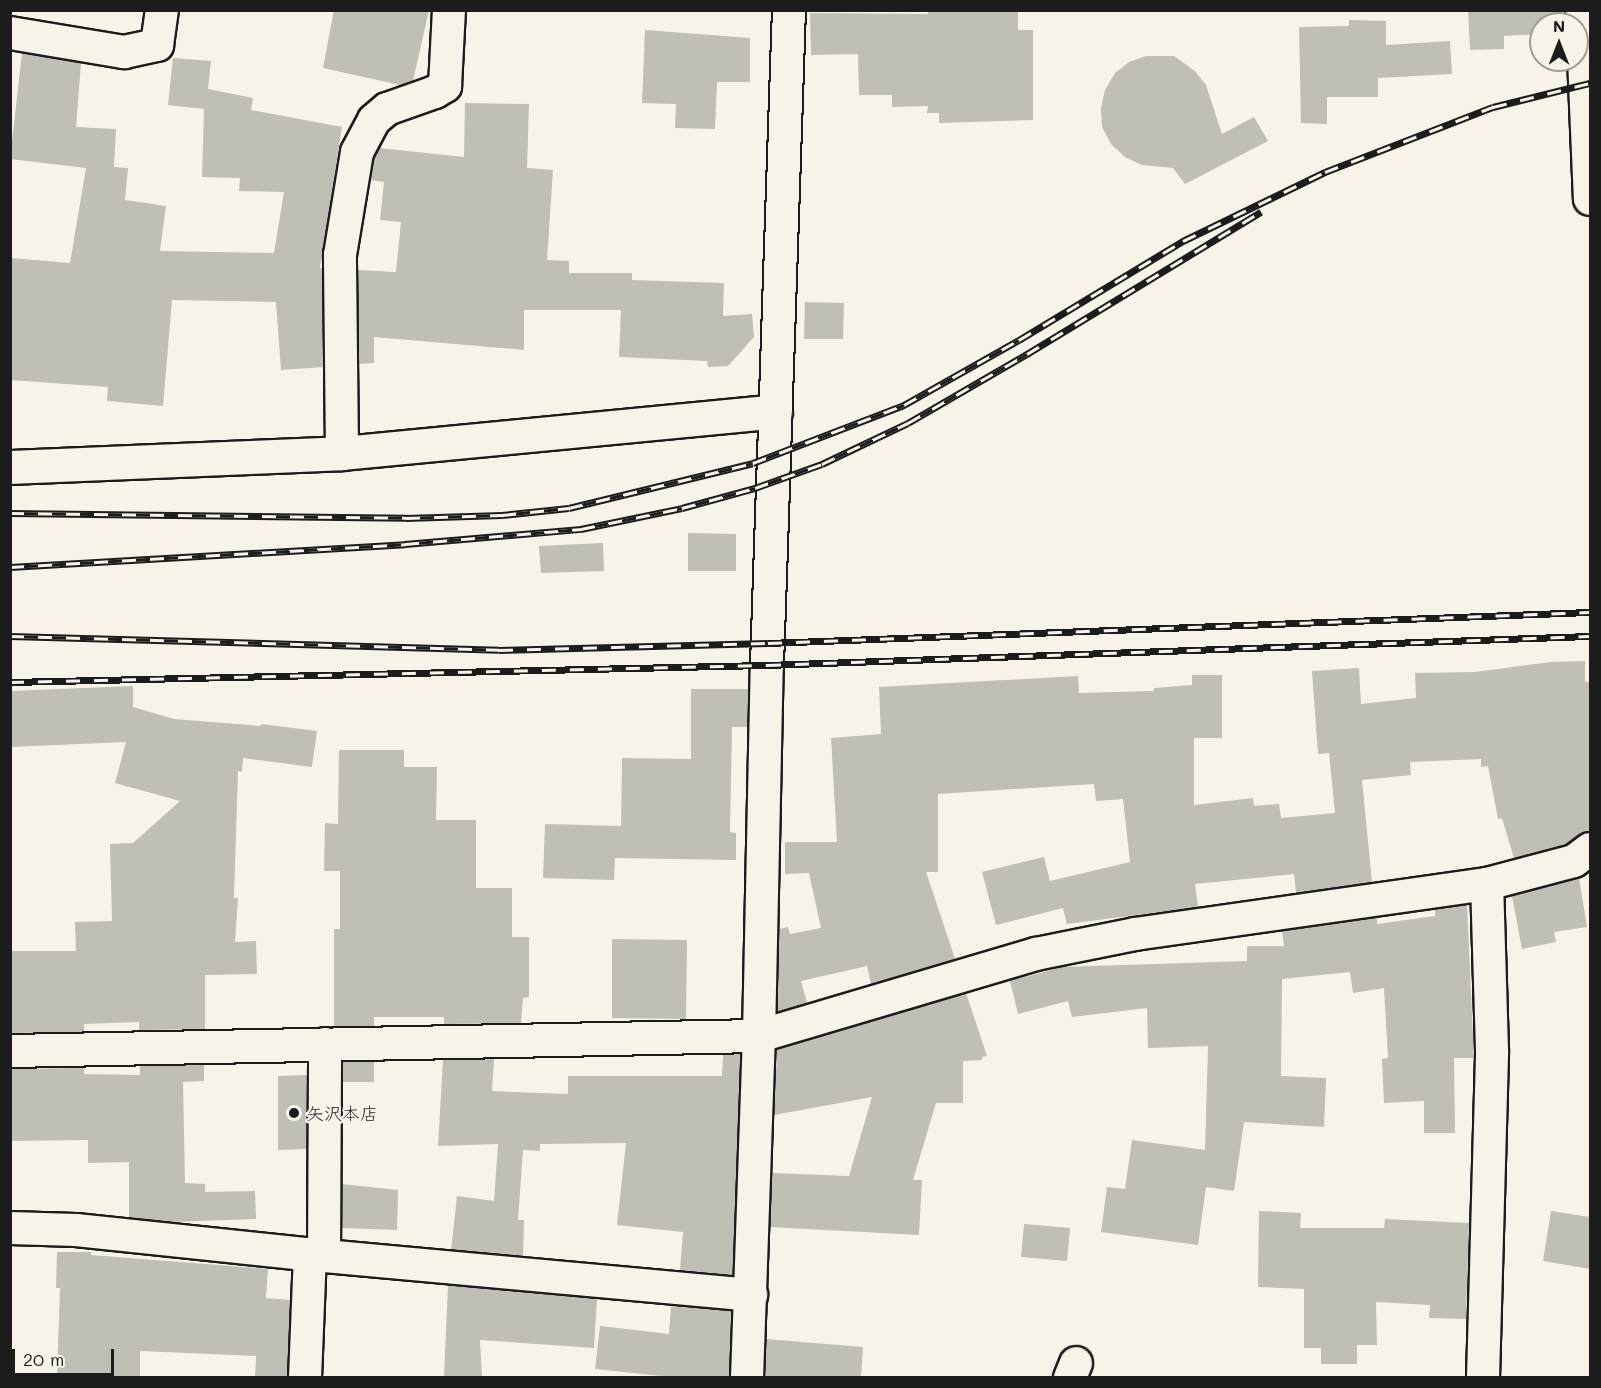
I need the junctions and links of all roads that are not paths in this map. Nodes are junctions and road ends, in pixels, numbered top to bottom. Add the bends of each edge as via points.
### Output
1 (162, 10) edge
2 (448, 10) edge
3 (789, 10) edge
4 (1582, 10) edge
5 (10, 33) edge
6 (1590, 199) edge
7 (775, 411) junction
8 (342, 453) junction
9 (10, 467) edge
10 (1590, 849) edge
11 (1486, 884) junction
12 (759, 1036) junction
13 (325, 1044) junction
14 (10, 1051) edge
15 (10, 1228) edge
16 (317, 1255) junction
17 (751, 1295) junction
18 (304, 1377) edge
19 (747, 1377) edge
20 (1483, 1377) edge

1 - 5 street via 157,45 124,52
2 - 8 street via 444,86 387,110 374,120 357,152 340,255
3 - 7 street
4 - 6 street
7 - 8 street
7 - 12 street
8 - 9 street
10 - 11 street via 1574,861
11 - 12 street via 1135,934 1036,954
11 - 20 street via 1492,1050
12 - 13 street
12 - 17 street
13 - 14 street
13 - 16 street
15 - 16 street via 76,1230
16 - 17 street
16 - 18 street
17 - 19 street

